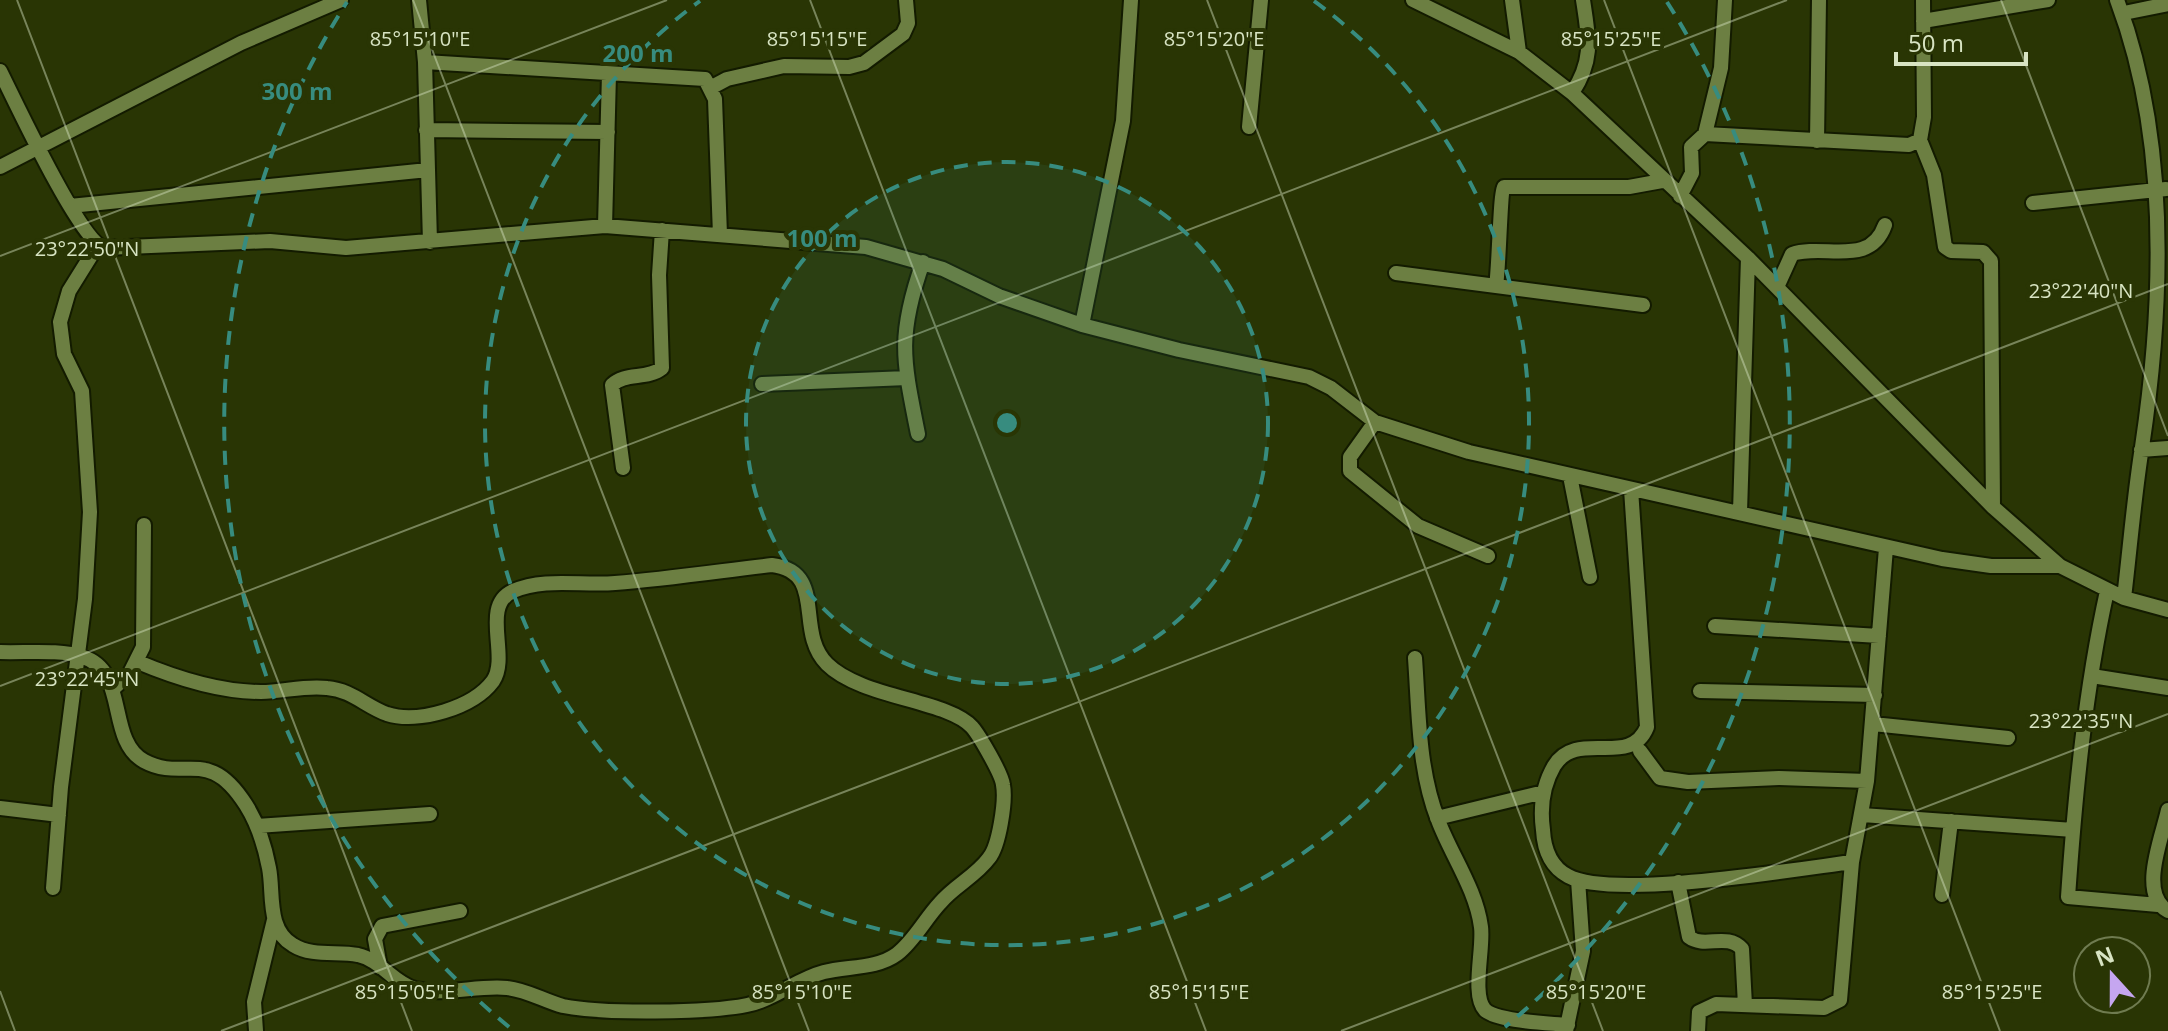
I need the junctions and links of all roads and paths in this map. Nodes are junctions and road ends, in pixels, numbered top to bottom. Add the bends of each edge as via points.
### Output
1 (341, 0) edge
2 (419, 0) edge
3 (906, 0) edge
4 (1131, 0) edge
5 (1261, 0) edge
6 (1413, 0) edge
7 (1512, 0) edge
8 (1583, 0) edge
9 (1725, 0) edge
10 (1819, 0) edge
11 (1923, 0) edge
12 (2048, 0) edge
13 (2168, 4) edge
14 (2121, 6) edge
15 (1923, 21) junction
16 (1519, 52) junction
17 (425, 62) junction
18 (0, 71) edge
19 (609, 74) junction
20 (712, 87) junction
21 (1572, 93) junction
22 (1249, 127) dead end
23 (426, 130) junction
24 (608, 132) junction
25 (1705, 134) junction
26 (1920, 140) junction
27 (1817, 141) junction
28 (38, 148) junction
29 (2165, 156) edge
30 (0, 167) edge
31 (428, 170) junction
32 (1662, 181) junction
33 (2166, 189) junction
34 (1680, 196) junction
35 (2033, 203) dead end
36 (70, 206) junction
37 (1885, 225) dead end
38 (605, 226) junction
39 (662, 230) junction
40 (720, 235) junction
41 (430, 242) junction
42 (97, 246) junction
43 (1748, 258) junction
44 (923, 262) junction
45 (1396, 273) dead end
46 (1496, 286) junction
47 (1777, 287) junction
48 (1643, 305) dead end
49 (2165, 318) edge
50 (1082, 325) junction
51 (907, 378) junction
52 (2168, 383) edge
53 (762, 384) dead end
54 (2151, 387) junction
55 (1375, 422) junction
56 (918, 434) dead end
57 (2168, 448) edge
58 (2141, 450) junction
59 (623, 468) dead end
60 (1570, 476) junction
61 (1631, 489) junction
62 (1993, 507) junction
63 (1740, 512) junction
64 (144, 525) dead end
65 (1886, 548) junction
66 (1488, 556) dead end
67 (2060, 566) junction
68 (1590, 577) dead end
69 (2107, 591) junction
70 (2124, 598) junction
71 (2168, 610) edge
72 (1715, 626) dead end
73 (1879, 636) junction
74 (0, 652) edge
75 (78, 655) junction
76 (1415, 658) dead end
77 (138, 662) junction
78 (2092, 676) junction
79 (2168, 688) edge
80 (113, 689) junction
81 (1700, 691) dead end
82 (1875, 695) junction
83 (1873, 724) junction
84 (2008, 738) dead end
85 (1640, 751) dead end
86 (1867, 781) junction
87 (1544, 792) junction
88 (0, 808) edge
89 (2168, 810) edge
90 (430, 814) dead end
91 (59, 815) junction
92 (1862, 815) junction
93 (1437, 818) junction
94 (1951, 821) junction
95 (257, 826) junction
96 (2073, 830) junction
97 (1852, 862) junction
98 (1578, 880) junction
99 (1678, 882) junction
100 (53, 888) dead end
101 (1942, 895) dead end
102 (2163, 908) edge
103 (460, 911) dead end
104 (274, 920) junction
105 (380, 967) junction
106 (1745, 1005) junction
107 (1567, 1028) edge
108 (256, 1031) edge
109 (1698, 1031) edge

1 - 28 street via 241,43
2 - 17 street
3 - 20 street via 908,23 903,34 864,63 784,66
4 - 50 street via 1123,121
5 - 22 street
6 - 16 street
7 - 16 street
8 - 21 street via 1589,56
9 - 25 street via 1721,68
10 - 27 street
11 - 15 street
12 - 15 street
13 - 14 street
14 - 29 street via 2149,69
15 - 26 street
16 - 21 street
17 - 19 street
17 - 23 street
18 - 28 street
19 - 20 street via 696,76
19 - 24 street
20 - 40 street
21 - 32 street
23 - 24 street
23 - 31 street
24 - 38 street
25 - 27 street
25 - 34 street via 1691,147 1692,173
26 - 27 street via 1909,145
26 - 62 street via 1934,175 1945,247 1983,252 1991,261
28 - 30 street
28 - 36 street
29 - 33 street
31 - 36 street
31 - 41 street
32 - 34 street
32 - 46 street via 1629,187 1504,187
33 - 35 street
33 - 49 street
34 - 43 street
36 - 42 street
37 - 47 street via 1878,240 1860,250 1792,254
38 - 39 street
38 - 41 street
39 - 40 street
39 - 59 street via 662,368 650,375 620,378 612,385
40 - 44 street via 866,247
41 - 42 street via 336,248 270,241 174,248
42 - 75 street via 69,291 60,322 60,338 82,391 85,413 89,551
43 - 47 street
43 - 63 street
44 - 50 street
44 - 51 street via 903,330
45 - 46 street
46 - 48 street
47 - 62 street
49 - 54 street
50 - 55 street via 1309,377
51 - 53 street
51 - 56 street
52 - 54 street
54 - 58 street
55 - 60 street
55 - 66 street via 1350,457 1354,475 1418,526
57 - 58 street
58 - 70 street
60 - 61 street
60 - 68 street
61 - 63 street
61 - 87 street via 1647,727 1642,740 1632,746 1569,751 1556,763
62 - 67 street
63 - 65 street
64 - 77 street via 144,628
65 - 67 street via 1991,566
65 - 73 street
67 - 69 street
69 - 70 street
69 - 78 street
70 - 71 street
72 - 73 street
73 - 82 street
74 - 75 street
75 - 80 street via 92,660
75 - 91 street
76 - 93 street via 1422,748
77 - 80 street
77 - 105 street via 172,677 236,691 346,691 386,713 419,718 469,699 494,680 499,609 509,593 553,583 615,583 781,566 801,576 811,635 835,672 967,722 1003,783 999,834 989,859 948,893 897,954 822,973 751,1005 585,1009 504,988 410,988
78 - 79 street
78 - 96 street
80 - 95 street via 130,748 144,761 219,775
81 - 82 street
82 - 83 street
83 - 84 street
83 - 86 street
85 - 86 street via 1660,778 1688,782
86 - 92 street
87 - 93 street
87 - 98 street via 1545,847 1553,863
88 - 91 street
89 - 102 street via 2152,889
90 - 95 street
91 - 100 street
92 - 94 street
92 - 97 street
93 - 107 street via 1481,925 1481,1004 1498,1017
94 - 96 street
94 - 101 street
95 - 104 street via 270,872
96 - 102 street via 2068,897
97 - 99 street
97 - 106 street via 1840,1000 1824,1008
98 - 99 street
98 - 107 street via 1583,951
99 - 106 street via 1689,937 1699,942 1728,940 1742,949
103 - 105 street via 382,926 375,939
104 - 105 street via 292,945 357,955
104 - 108 street via 254,1002
106 - 109 street via 1705,1007 1699,1012

